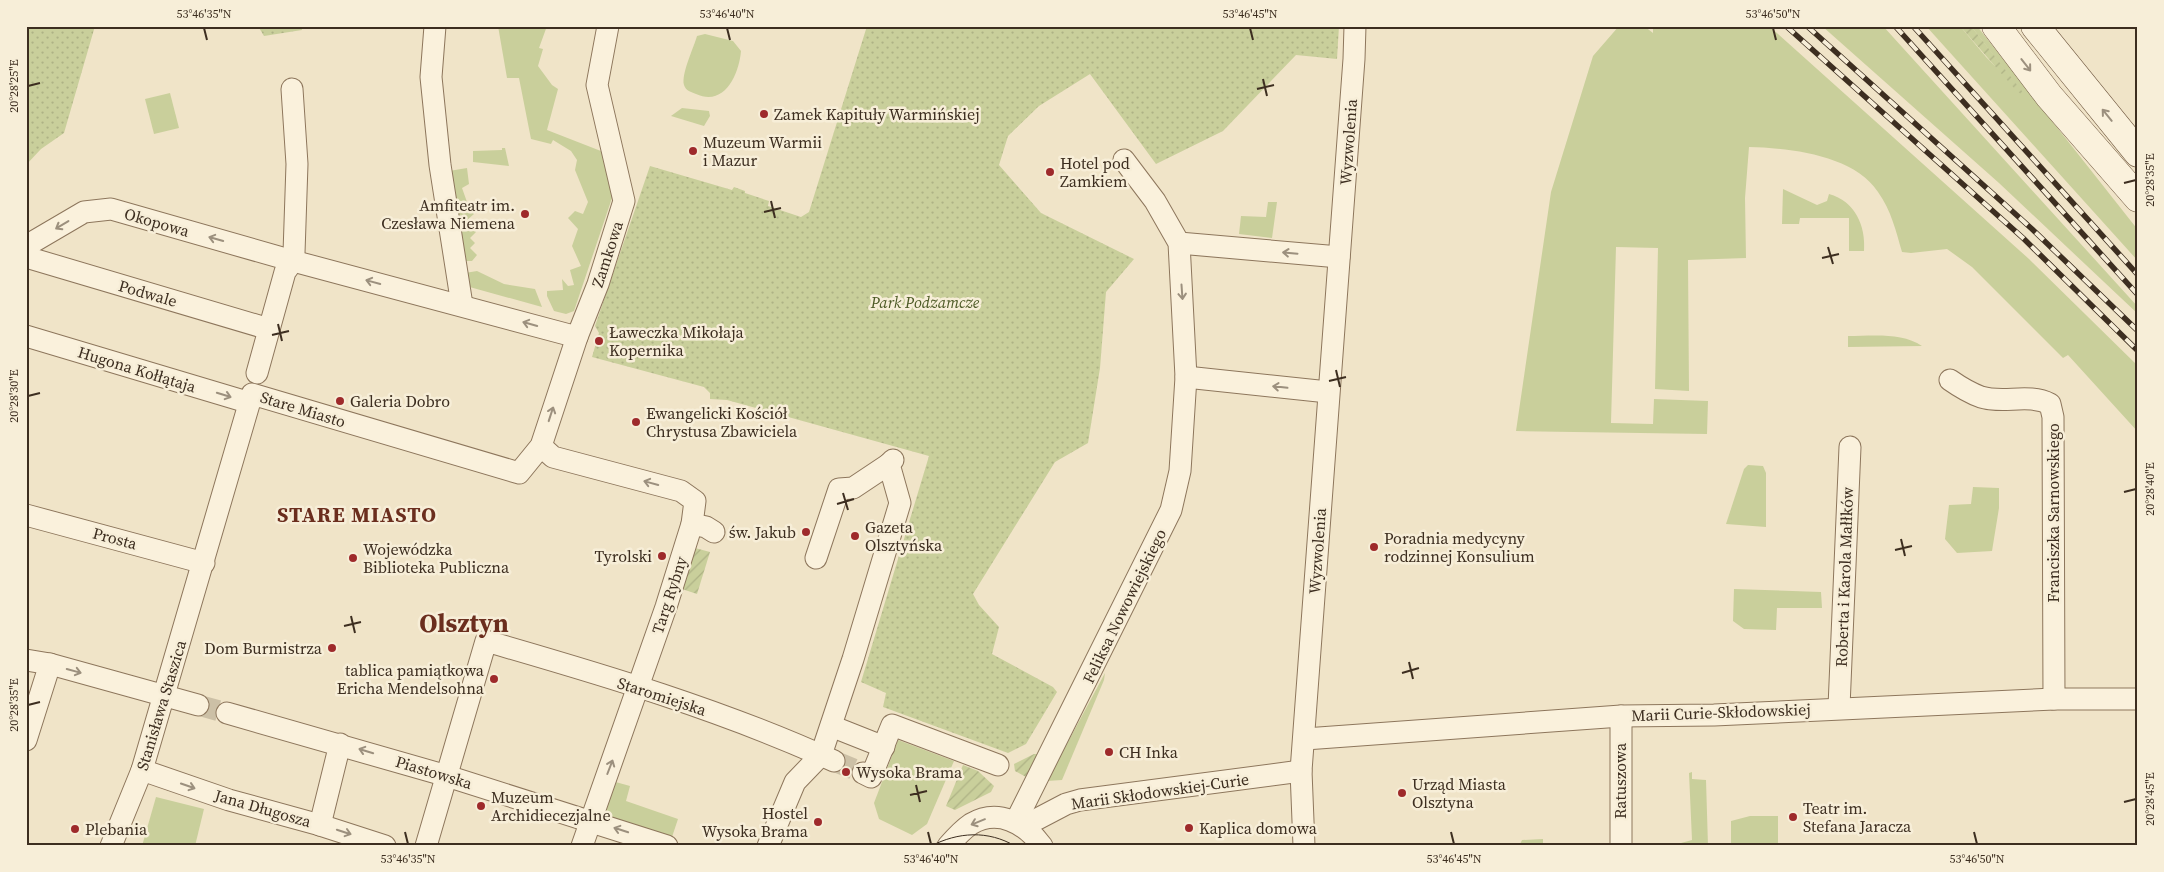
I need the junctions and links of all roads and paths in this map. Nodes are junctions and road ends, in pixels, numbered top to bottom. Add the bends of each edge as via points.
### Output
1 (435, 26) edge
2 (608, 26) edge
3 (1355, 26) edge
4 (1996, 26) edge
5 (2035, 26) edge
6 (292, 89) dead end
7 (2138, 153) edge
8 (1124, 160) dead end
9 (2138, 198) edge
10 (1179, 243) junction
11 (26, 246) edge
12 (26, 257) edge
13 (1339, 257) junction
14 (293, 261) junction
15 (462, 305) junction
16 (269, 329) junction
17 (26, 336) edge
18 (577, 337) junction
19 (1186, 377) junction
20 (1950, 380) dead end
21 (1328, 392) junction
22 (541, 446) junction
23 (1850, 447) dead end
24 (521, 471) joint
25 (26, 514) edge
26 (692, 524) junction
27 (714, 532) dead end
28 (816, 558) dead end
29 (204, 563) junction
30 (26, 660) edge
31 (50, 664) junction
32 (638, 688) junction
33 (165, 696) junction
34 (2054, 699) junction
35 (2138, 699) edge
36 (198, 705) tunnel mouth
37 (1839, 707) junction
38 (227, 713) tunnel mouth
39 (1621, 716) junction
40 (831, 726) junction
41 (1305, 739) junction
42 (26, 740) edge
43 (340, 744) junction
44 (884, 747) junction
45 (828, 758) junction
46 (998, 765) dead end
47 (142, 770) junction
48 (1301, 771) junction
49 (863, 773) dead end
50 (447, 776) junction
51 (590, 820) junction
52 (320, 824) junction
53 (1020, 824) junction
54 (112, 846) edge
55 (385, 846) edge
56 (426, 846) edge
57 (582, 846) edge
58 (667, 846) edge
59 (768, 846) edge
60 (948, 846) edge
61 (1042, 846) edge
62 (1304, 846) edge
63 (1621, 846) edge

1 - 15 street via 430,77
2 - 18 street, Zamkowa via 597,85 624,201 598,284
3 - 13 street, Wyzwolenia
4 -> 9 main road via 2049,96
7 -> 5 main road
6 - 14 street via 297,164
8 - 10 street, Feliksa Nowowiejskiego via 1155,201
13 -> 10 street
10 -> 19 street, Feliksa Nowowiejskiego
14 -> 11 street, Okopowa via 111,209 84,212
12 - 16 street, Podwale
13 - 21 street, Wyzwolenia
15 -> 14 street, Okopowa
14 - 16 street via 285,272
18 -> 15 street, Okopowa
17 -> 16 street, Hugona Kołłątaja via 253,384
22 -> 18 street, Zamkowa
21 -> 19 street
19 - 53 street, Feliksa Nowowiejskiego via 1180,471 1171,510
20 - 34 street, Franciszka Sarnowskiego via 1982,398 2041,399 2050,404 2053,417
21 - 41 street, Wyzwolenia
22 - 24 street, Zamkowa
26 -> 22 street, Targ Rybny via 695,501 680,491 552,457
23 - 37 street, Roberta i Karola Małłków
24 - 29 street, Stare Miasto via 519,474 252,394
25 - 29 street, Prosta
26 - 27 street
26 - 32 street, Targ Rybny via 679,594
28 - 40 street via 839,489 853,488 891,462 900,503
29 - 33 street, Stanisława Staszica
30 - 31 street
31 -> 33 street
31 - 42 street
32 - 45 street, Staromiejska via 752,725
32 - 50 street, Staromiejska via 486,642
51 -> 32 street, Targ Rybny
33 - 36 street
33 - 47 street, Stanisława Staszica
34 - 35 street, Marii Curie-Skłodowskiej
34 - 37 street, Marii Curie-Skłodowskiej
37 - 39 street, Marii Curie-Skłodowskiej
38 - 43 street, Piastowska
39 - 41 street, Marii Curie-Skłodowskiej
39 - 63 street, Ratuszowa
40 - 44 street
40 - 45 street
41 - 48 street, Wyzwolenia
50 -> 43 street, Piastowska
43 - 52 street
44 - 46 street via 892,726
44 - 49 street via 871,776
45 - 59 street via 795,782
47 -> 52 street, Jana Długosza via 229,800
47 - 54 street, Stanisława Staszica
48 - 53 street, Marii Skłodowskiej-Curie via 1080,800
48 - 62 street, Wyzwolenia
50 - 51 street, Piastowska
50 - 56 street
51 - 57 street, Targ Rybny
58 -> 51 street, Piastowska
52 -> 55 street, Jana Długosza
53 -> 60 street via 995,817 983,819 963,830
53 - 61 street

